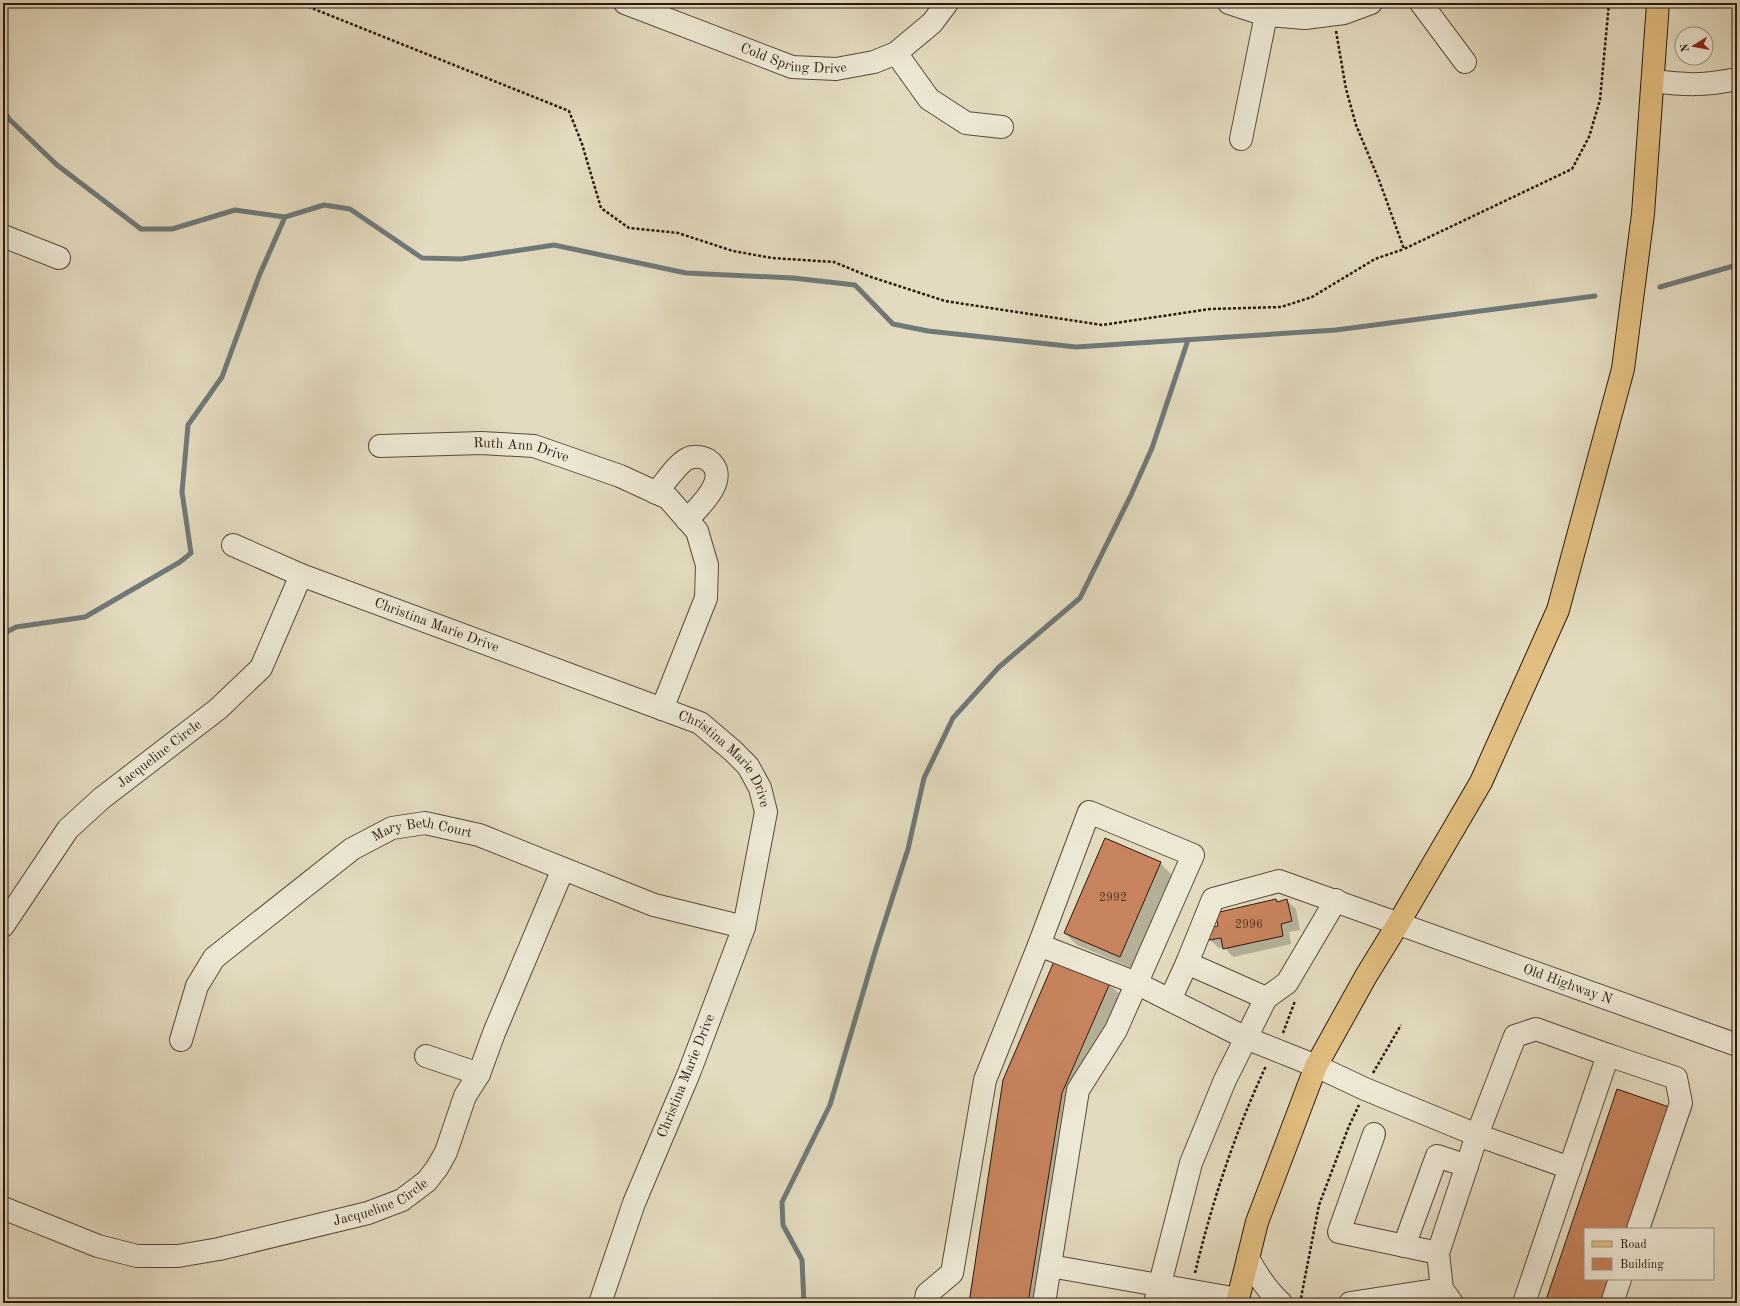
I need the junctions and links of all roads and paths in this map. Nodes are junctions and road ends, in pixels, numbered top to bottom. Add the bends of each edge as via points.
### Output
1 (299, 3) edge
2 (625, 3) edge
3 (947, 3) edge
4 (1229, 3) edge
5 (1371, 3) edge
6 (1421, 3) edge
7 (1609, 3) edge
8 (1658, 3) edge
9 (1334, 14) junction
10 (1266, 15) junction
11 (896, 53) junction
12 (1465, 62) dead end
13 (1737, 79) edge
14 (1653, 81) junction
15 (1002, 127) dead end
16 (1242, 139) dead end
17 (3, 236) edge
18 (1404, 249) junction
19 (59, 258) dead end
20 (380, 446) dead end
21 (656, 493) junction
22 (687, 520) junction
23 (233, 545) dead end
24 (301, 575) junction
25 (662, 709) junction
26 (563, 869) junction
27 (1336, 900) junction
28 (1398, 924) junction
29 (3, 926) edge
30 (744, 927) junction
31 (1039, 945) junction
32 (1187, 963) junction
33 (1136, 983) junction
34 (1297, 996) dead end
35 (1266, 998) junction
36 (1170, 1000) junction
37 (1401, 1025) dead end
38 (1246, 1038) junction
39 (181, 1040) dead end
40 (1737, 1045) edge
41 (1275, 1049) junction
42 (1608, 1055) junction
43 (426, 1056) dead end
44 (1316, 1066) junction
45 (479, 1074) junction
46 (1365, 1089) junction
47 (1374, 1134) dead end
48 (1477, 1136) junction
49 (1467, 1166) junction
50 (1570, 1168) junction
51 (3, 1208) edge
52 (1638, 1228) edge
53 (1404, 1246) junction
54 (1438, 1253) junction
55 (1248, 1258) junction
56 (1050, 1266) junction
57 (1620, 1280) edge
58 (1192, 1291) junction
59 (1157, 1294) edge
60 (1447, 1296) edge
61 (1237, 1301) edge
62 (600, 1303) edge
63 (925, 1303) edge
64 (1044, 1303) edge
65 (1281, 1303) edge
66 (1300, 1303) edge
67 (1350, 1303) edge
68 (1524, 1303) edge
69 (1612, 1303) edge

1 - 18 path via 569,111 582,144 601,208 629,228 678,233 733,251 772,258 834,262 945,301 1102,325 1210,309 1281,307 1312,297 1375,259
2 - 11 street, Cold Spring Drive via 792,67 836,70 874,62
3 - 11 street, Cold Spring Drive via 932,23
4 - 10 street
5 - 9 street
6 - 12 street
7 - 18 path via 1600,100 1589,137 1572,169
8 - 14 main road
9 - 10 street via 1305,18
9 - 18 path via 1346,89 1356,125
10 - 16 street
11 - 15 street via 929,99 966,123
13 - 14 street via 1692,85
14 - 28 main road via 1642,214 1623,369 1558,610 1481,782
17 - 19 street
20 - 21 street, Ruth Ann Drive via 482,443 534,446 620,476
21 - 22 street, Ruth Ann Drive via 668,498
21 - 22 street via 687,459 701,457 711,462 717,480 711,493
22 - 25 street, Ruth Ann Drive via 697,531 707,565 706,598
23 - 24 street, Christina Marie Drive
24 - 25 street, Christina Marie Drive
24 - 29 street, Jacqueline Circle via 261,668 218,709 102,798 68,829
25 - 30 street, Christina Marie Drive via 700,723 748,766 760,788 766,812
26 - 30 street, Mary Beth Court via 654,905
26 - 39 street, Mary Beth Court via 479,835 425,823 392,828 352,849 214,958 197,986
26 - 45 street, Jacqueline Circle
27 - 28 street, Old Highway N
27 - 32 street, Old Highway N via 1279,881 1213,899
27 - 35 street via 1287,983
28 - 40 street, Old Highway N
28 - 44 main road
30 - 62 street, Christina Marie Drive via 689,1073 634,1203
31 - 33 street
31 - 33 street via 1089,812 1192,855
31 - 63 street via 985,1080 952,1273 927,1294
32 - 35 street
32 - 36 street
33 - 36 street
33 - 56 street via 1116,1030 1078,1090
34 - 41 path
35 - 38 street
36 - 38 street
37 - 46 path
38 - 41 street
38 - 59 street via 1224,1080 1191,1163
41 - 44 street
41 - 58 path via 1262,1074 1225,1168 1206,1230
42 - 48 street via 1536,1029 1515,1036
42 - 50 street
42 - 52 street via 1676,1078 1681,1103
43 - 45 street
44 - 46 street
44 - 55 main road via 1257,1222
45 - 51 street, Jacqueline Circle via 465,1096 446,1152 427,1181 402,1200 368,1213 219,1249 178,1256 137,1256 98,1246
46 - 48 street
46 - 66 path via 1319,1206
47 - 53 street via 1339,1232
48 - 49 street
48 - 50 street
49 - 53 street via 1437,1156
49 - 54 street
50 - 68 street
53 - 54 street
54 - 60 street
55 - 61 main road
55 - 65 street via 1264,1285
56 - 59 street
56 - 64 street
57 - 69 street
58 - 59 street
58 - 61 street
60 - 67 street

